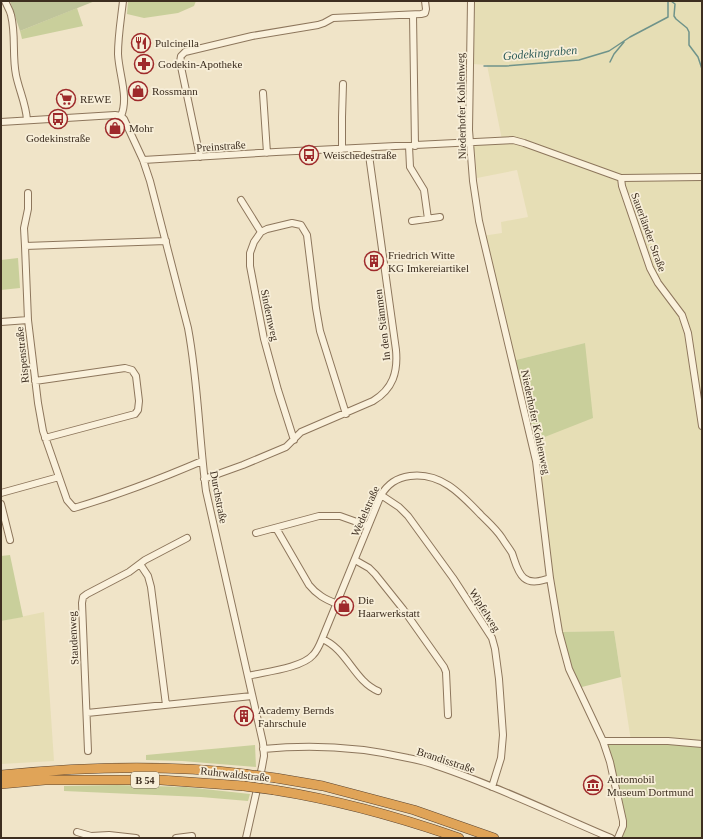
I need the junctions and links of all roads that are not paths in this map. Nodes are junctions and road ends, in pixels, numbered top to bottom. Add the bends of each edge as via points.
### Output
1 (5, 1) edge
2 (123, 1) edge
3 (425, 1) edge
4 (471, 1) edge
5 (413, 15) junction
6 (343, 84) dead end
7 (263, 93) dead end
8 (121, 116) junction
9 (27, 120) junction
10 (1, 122) edge
11 (470, 143) junction
12 (412, 146) junction
13 (368, 148) junction
14 (342, 149) junction
15 (267, 153) junction
16 (200, 157) junction
17 (143, 160) junction
18 (702, 176) edge
19 (621, 178) junction
20 (28, 193) dead end
21 (241, 200) dead end
22 (440, 217) dead end
23 (428, 219) junction
24 (412, 221) dead end
25 (261, 232) junction
26 (166, 241) junction
27 (25, 246) junction
28 (28, 320) junction
29 (1, 322) edge
30 (35, 382) junction
31 (346, 414) junction
32 (702, 426) edge
33 (46, 438) junction
34 (294, 440) junction
35 (202, 461) junction
36 (59, 477) junction
37 (204, 479) junction
38 (1, 493) edge
39 (381, 495) junction
40 (1, 504) edge
41 (368, 526) junction
42 (276, 528) junction
43 (256, 533) dead end
44 (187, 538) dead end
45 (10, 540) dead end
46 (355, 560) junction
47 (140, 564) junction
48 (550, 578) junction
49 (337, 604) junction
50 (322, 639) junction
51 (248, 676) junction
52 (378, 691) dead end
53 (252, 696) junction
54 (166, 705) junction
55 (87, 713) junction
56 (448, 715) dead end
57 (603, 741) junction
58 (702, 744) edge
59 (263, 749) junction
60 (88, 751) dead end
61 (1, 775) edge
62 (1, 784) edge
63 (492, 787) junction
64 (76, 832) dead end
65 (192, 836) dead end
66 (136, 838) edge
67 (176, 838) edge
68 (246, 838) edge
69 (459, 838) edge
70 (494, 838) edge
71 (611, 838) edge
72 (618, 838) edge

1 - 9 street via 11,14 16,75 25,103
2 - 8 street via 118,35 124,104
3 - 5 street via 424,13
4 - 11 street, Niederhofer Kohlenweg
5 - 12 street
5 - 16 street via 333,18 324,23 185,52 180,62
6 - 14 street
7 - 15 street
8 - 9 street
8 - 17 street
9 - 10 street
11 - 12 street, Preinstraße
11 - 19 street, Preinstraße via 513,140
11 - 48 street, Niederhofer Kohlenweg via 482,236 536,461
12 - 13 street, Preinstraße
12 - 23 street via 410,167 424,190
13 - 14 street, Preinstraße
13 - 31 street, In den Stämmen via 397,363 392,382 381,396
14 - 15 street, Preinstraße
15 - 16 street, Preinstraße
16 - 17 street, Preinstraße
17 - 26 street, Durchstraße
18 - 19 street
19 - 32 street, Sauerländer Straße via 650,268 682,315 688,333
20 - 27 street, Rispenstraße via 24,228
21 - 25 street
22 - 23 street
23 - 24 street
25 - 31 street via 292,223 301,225 308,235 320,331
25 - 34 street, Sindernweg via 250,253 250,266 264,339
26 - 27 street
26 - 35 street, Durchstraße via 193,352
27 - 28 street, Rispenstraße
28 - 29 street
28 - 30 street, Rispenstraße
30 - 33 street, Rispenstraße
30 - 33 street via 125,368 132,370 136,376 139,405 135,414
31 - 34 street, In den Stämmen via 301,432
33 - 36 street, Rispenstraße
34 - 37 street, In den Stämmen via 286,447
35 - 36 street, Rispenstraße via 129,491 74,508 67,500
35 - 37 street, Durchstraße
36 - 38 street
37 - 51 street, Durchstraße
39 - 41 street, Wedelstraße
39 - 48 street, Wedelstraße via 393,481 403,477 416,475 443,481 460,493 501,536 523,578 537,582
39 - 63 street, Wipfelweg via 408,516 492,638 498,672 503,735 501,758
40 - 45 street
41 - 42 street via 329,515
41 - 46 street, Wedelstraße
42 - 43 street
42 - 49 street via 315,593
44 - 47 street, Staudenweg
46 - 49 street, Wedelstraße
46 - 56 street via 375,574 444,667
47 - 54 street via 151,586
47 - 55 street, Staudenweg via 83,598
48 - 57 street, Niederhofer Kohlenweg via 559,632 569,669
49 - 50 street, Wedelstraße
50 - 51 street, Wedelstraße via 314,655 304,662
50 - 52 street via 336,648 370,688
51 - 53 street, Durchstraße
53 - 54 street
53 - 59 street, Durchstraße
54 - 55 street
55 - 60 street, Staudenweg
57 - 58 street
57 - 72 street, Niederhofer Kohlenweg via 623,821
59 - 63 street, Brandisstraße via 338,747 387,753 436,765
59 - 68 street, Durchstraße via 262,767
61 - 70 highway, Ruhrwaldstraße / B 54, bridge via 106,768 194,769 245,774 329,788 406,808
62 - 69 highway, Ruhrwaldstraße / B 54, bridge via 52,780 161,780 244,786 326,800
63 - 71 street, Brandisstraße
64 - 66 street via 91,836
65 - 67 street

